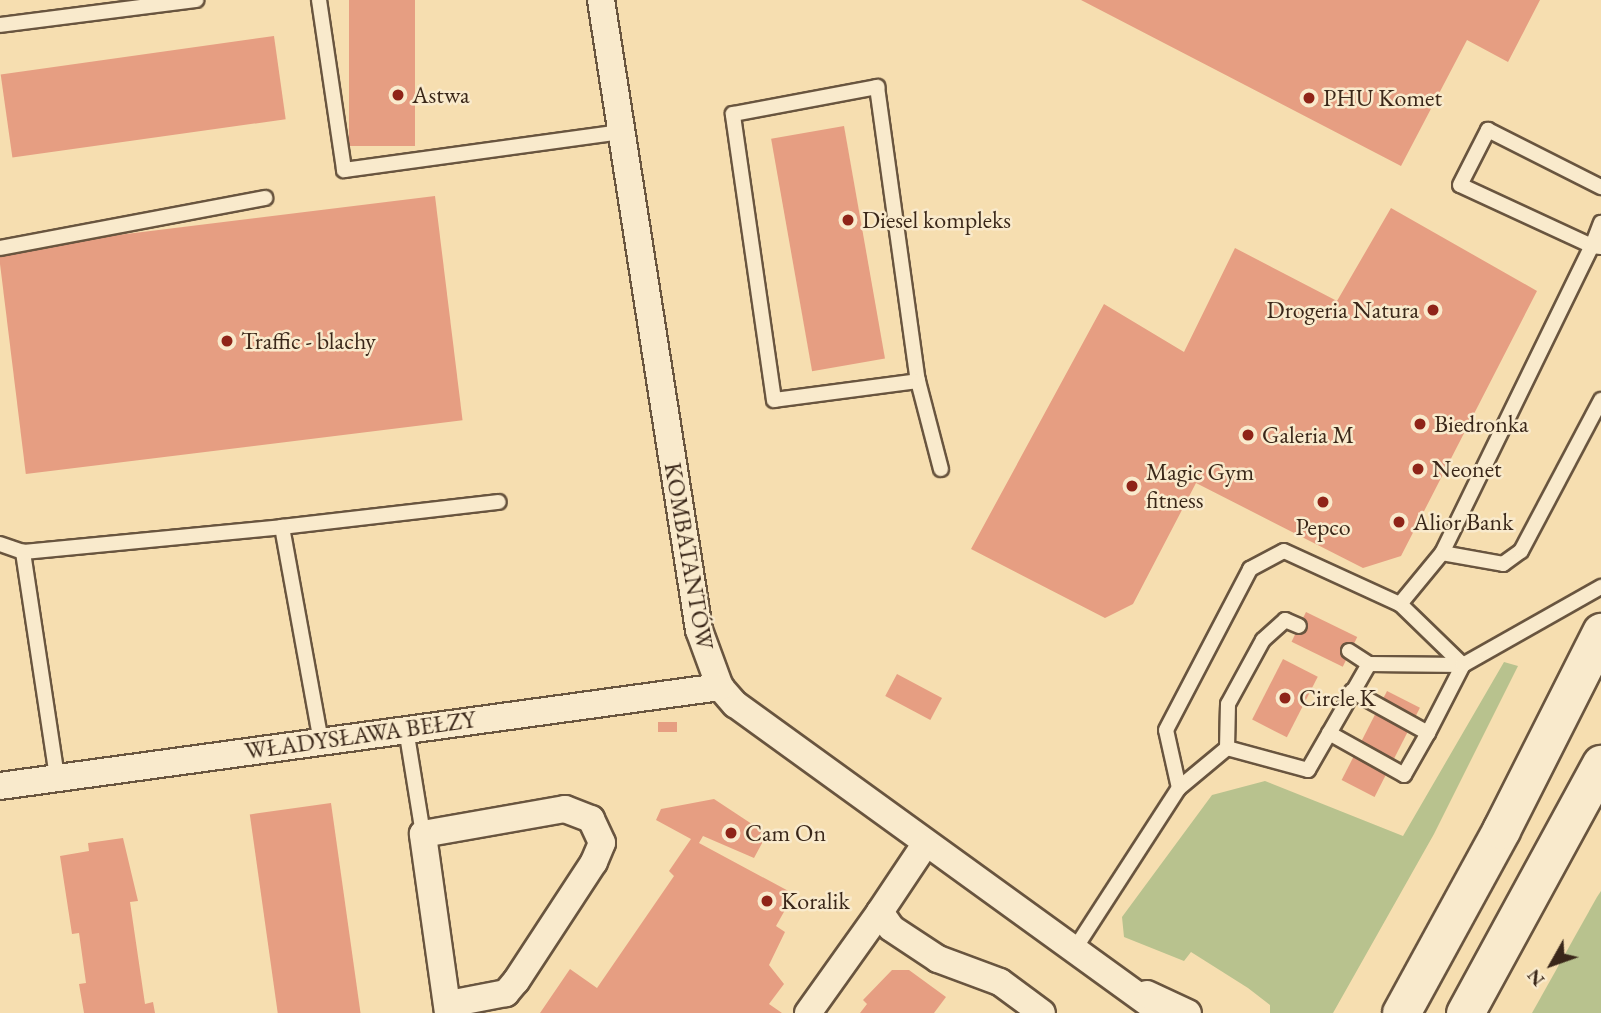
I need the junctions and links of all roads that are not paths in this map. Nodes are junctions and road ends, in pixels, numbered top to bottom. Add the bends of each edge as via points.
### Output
1 (196, 0) edge
2 (320, 0) edge
3 (601, 0) edge
4 (0, 25) edge
5 (621, 132) junction
6 (1601, 187) edge
7 (265, 198) dead end
8 (1601, 223) edge
9 (1598, 245) edge
10 (0, 248) edge
11 (918, 381) junction
12 (1601, 400) edge
13 (941, 468) dead end
14 (499, 502) dead end
15 (282, 527) junction
16 (0, 544) edge
17 (23, 552) junction
18 (1442, 553) junction
19 (1601, 587) edge
20 (1400, 604) junction
21 (1299, 626) dead end
22 (1600, 645) edge
23 (1349, 652) dead end
24 (1369, 664) junction
25 (1463, 665) junction
26 (720, 687) junction
27 (1352, 691) junction
28 (406, 729) junction
29 (1329, 733) junction
30 (1428, 733) junction
31 (321, 741) junction
32 (1227, 748) junction
33 (1601, 764) edge
34 (57, 777) junction
35 (0, 786) edge
36 (1179, 788) junction
37 (423, 834) junction
38 (926, 843) junction
39 (880, 912) junction
40 (1076, 947) junction
41 (1132, 988) junction
42 (449, 1009) edge
43 (808, 1013) edge
44 (1042, 1013) edge
45 (1162, 1013) edge
46 (1188, 1013) edge
47 (1401, 1013) edge
48 (1465, 1013) edge

1 - 4 lane
2 - 5 lane via 344,170
3 - 5 street, KOMBATANTÓW
5 - 26 street, KOMBATANTÓW via 699,630
6 - 9 lane via 1488,130 1460,185
7 - 10 lane
8 - 9 lane
9 - 18 lane
11 - 11 lane via 877,87 733,114 774,400
11 - 13 lane
12 - 18 lane via 1521,551 1503,564
14 - 15 lane
15 - 17 lane
15 - 31 lane
16 - 17 lane
17 - 34 lane
18 - 20 lane
19 - 25 lane
20 - 25 lane
20 - 36 lane via 1284,551 1250,569 1166,730
21 - 32 lane via 1285,620 1263,640 1228,704
22 - 47 main road
23 - 24 lane
24 - 25 lane
24 - 27 lane
25 - 30 lane
26 - 28 street, WŁADYSŁAWA BEŁZY
26 - 38 street, KOMBATANTÓW via 735,704
27 - 29 lane
27 - 30 lane
28 - 31 street, WŁADYSŁAWA BEŁZY
28 - 37 lane
29 - 30 lane via 1404,775
29 - 32 lane via 1308,770
31 - 34 street, WŁADYSŁAWA BEŁZY
32 - 36 lane
33 - 48 main road
34 - 35 street, WŁADYSŁAWA BEŁZY
36 - 40 lane
37 - 42 street
37 - 42 street via 565,810 591,819 602,843 506,993
38 - 39 street
38 - 40 street, KOMBATANTÓW
39 - 43 street
39 - 44 street via 891,928 938,959 1000,982
40 - 41 street, KOMBATANTÓW
41 - 45 street, KOMBATANTÓW
41 - 46 street, KOMBATANTÓW

